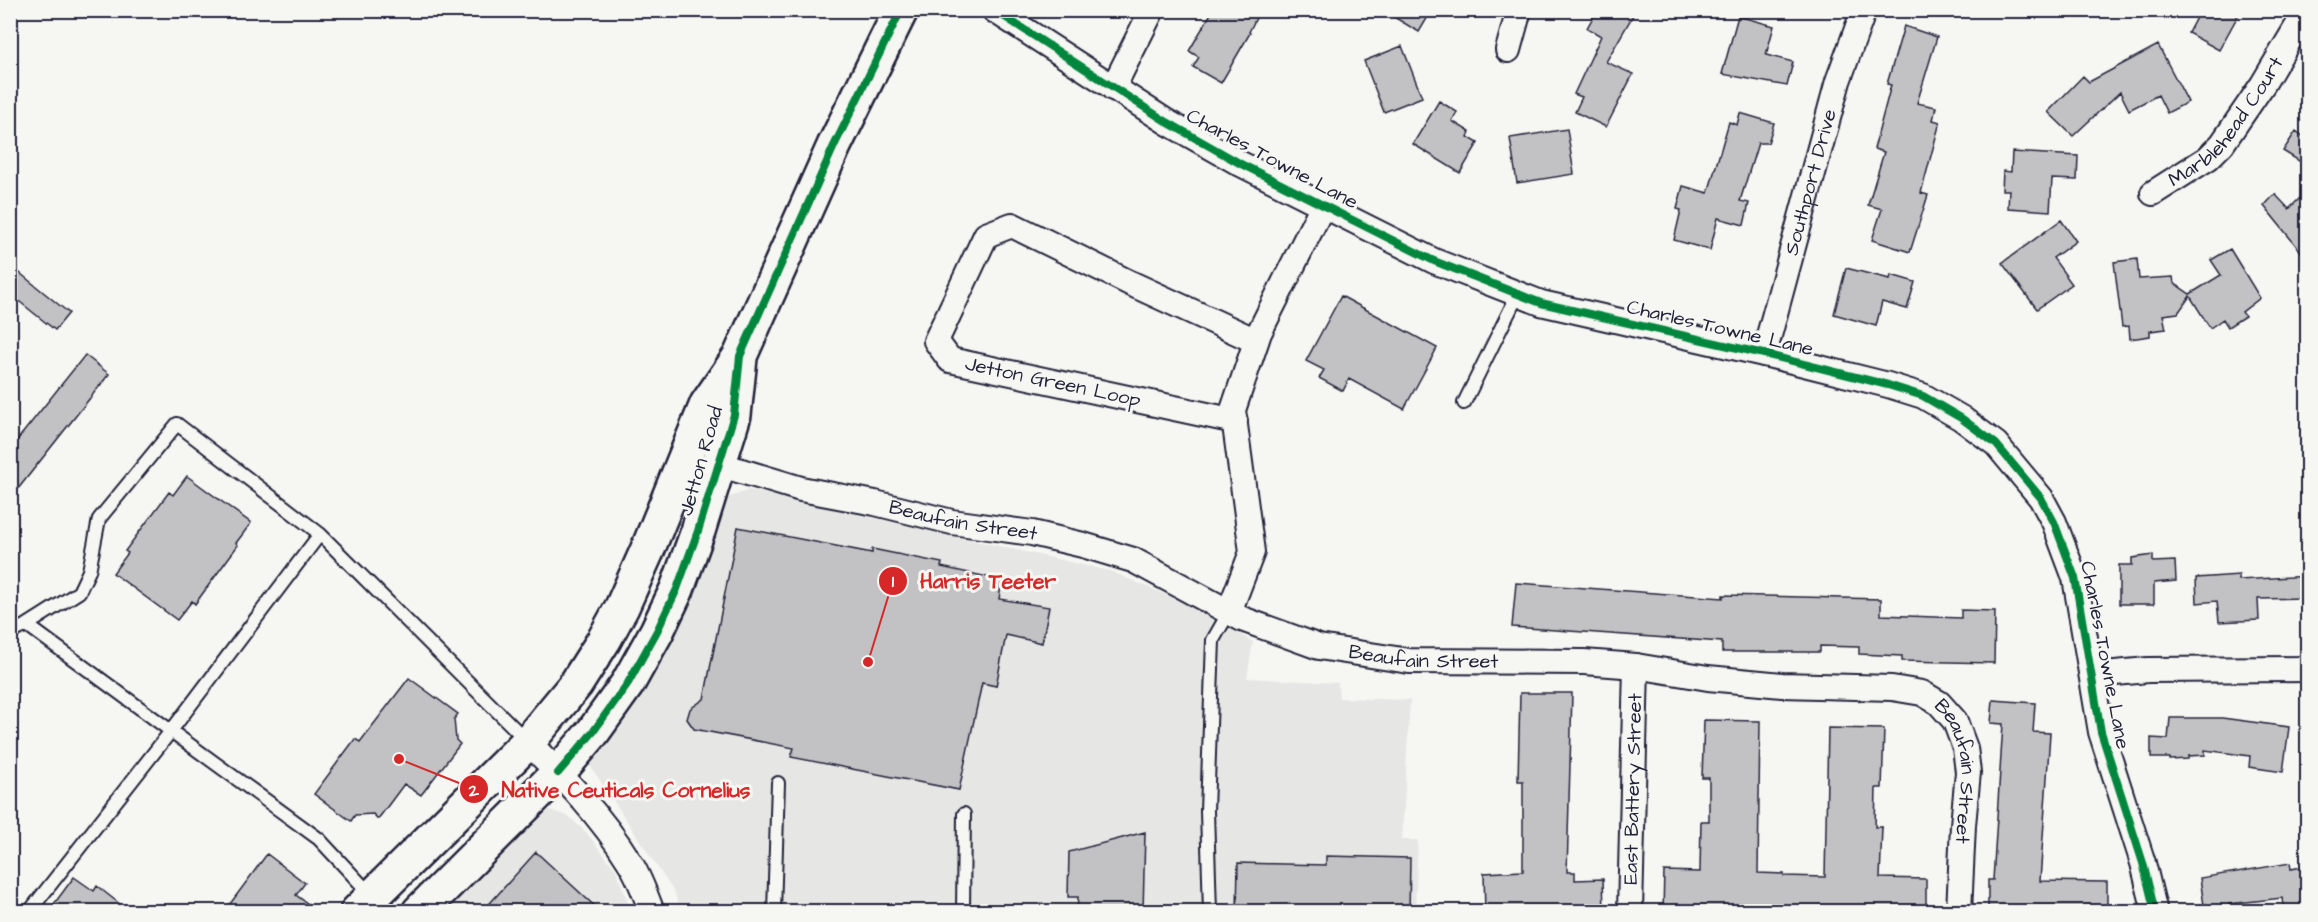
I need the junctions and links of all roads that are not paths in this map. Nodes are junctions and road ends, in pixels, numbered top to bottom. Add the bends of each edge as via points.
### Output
1 (901, 10) edge
2 (994, 10) edge
3 (1152, 10) edge
4 (1519, 10) edge
5 (1864, 10) edge
6 (2307, 10) edge
7 (1508, 50) dead end
8 (1113, 88) junction
9 (2153, 193) dead end
10 (1323, 205) junction
11 (1518, 294) junction
12 (1256, 341) junction
13 (1764, 354) junction
14 (740, 356) junction
15 (1464, 403) dead end
16 (1235, 421) junction
17 (718, 464) junction
18 (320, 534) junction
19 (1229, 612) junction
20 (27, 625) junction
21 (10, 633) edge
22 (1636, 666) junction
23 (2307, 669) edge
24 (2092, 675) junction
25 (171, 732) junction
26 (528, 742) junction
27 (558, 773) junction
28 (778, 783) dead end
29 (964, 814) dead end
30 (365, 904) edge
31 (29, 912) edge
32 (419, 912) edge
33 (652, 912) edge
34 (774, 912) edge
35 (963, 912) edge
36 (1210, 912) edge
37 (1630, 912) edge
38 (1959, 912) edge
39 (2155, 912) edge

1 - 14 street, Jetton Road via 834,146
2 - 8 street, Charles Towne Lane
3 - 8 street
4 - 7 street
5 - 13 street, Southport Drive via 1838,81
6 - 9 street, Marblehead Court via 2222,144 2208,158
8 - 10 street, Charles Towne Lane via 1195,138
10 - 11 street, Charles Towne Lane via 1434,261
10 - 12 street
11 - 13 street, Charles Towne Lane via 1541,303
11 - 15 lane
12 - 16 street via 1233,410
12 - 16 street, Jetton Green Loop via 1012,225 986,235 936,340 950,360
13 - 24 street, Charles Towne Lane via 1923,396 1996,444 2041,498 2054,522 2075,578
14 - 17 street, Jetton Road via 734,415
14 - 26 street, Jetton Road via 707,404 643,560 604,640 576,684
16 - 19 street via 1252,552
17 - 19 street, Beaufain Street via 801,489 1093,548 1133,560
17 - 27 street, Jetton Road via 677,589 657,631 593,732
18 - 20 lane via 177,424 99,519 89,571 79,592
18 - 25 lane
18 - 26 lane
19 - 22 street, Beaufain Street via 1319,647 1409,661
19 - 36 lane via 1213,640 1207,811
20 - 21 lane
20 - 25 lane
22 - 37 street, East Battery Street
22 - 38 street, Beaufain Street via 1782,685 1892,688 1922,693 1939,703 1955,721 1965,748 1968,772
23 - 24 street via 2148,670
24 - 39 street, Charles Towne Lane via 2101,732
25 - 30 lane via 319,839
25 - 31 lane
26 - 27 street
26 - 30 street, Jetton Road
27 - 32 street, Jetton Road
27 - 33 street via 630,862
28 - 34 lane
29 - 35 lane

